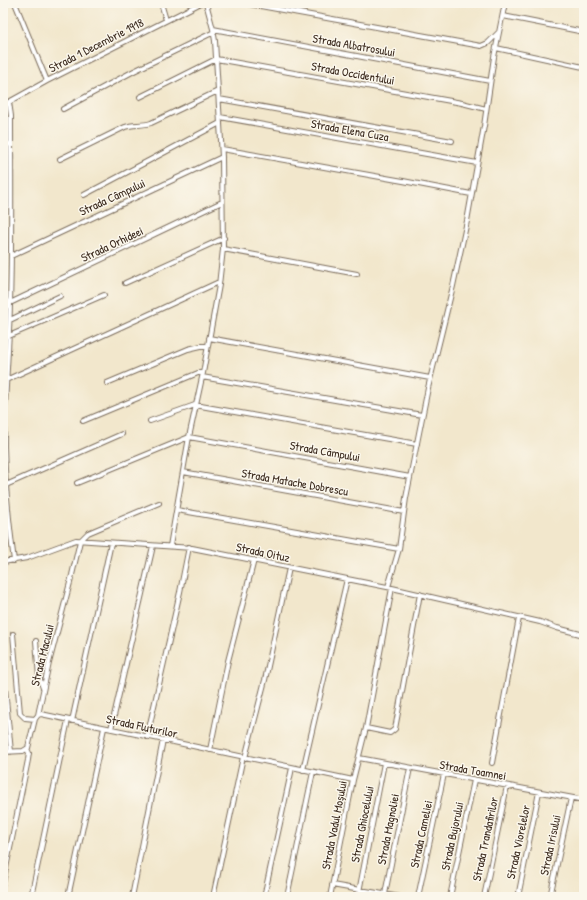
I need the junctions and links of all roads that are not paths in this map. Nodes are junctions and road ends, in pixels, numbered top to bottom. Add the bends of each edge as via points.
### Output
1 (15, 3) edge
2 (161, 3) edge
3 (201, 3) edge
4 (206, 3) edge
5 (244, 3) edge
6 (505, 3) edge
7 (503, 16) junction
8 (166, 20) junction
9 (213, 31) junction
10 (499, 32) junction
11 (584, 32) edge
12 (496, 48) junction
13 (216, 59) junction
14 (583, 67) dead end
15 (47, 81) junction
16 (490, 81) junction
17 (218, 91) junction
18 (140, 96) dead end
19 (218, 99) junction
20 (9, 102) junction
21 (3, 107) edge
22 (63, 109) dead end
23 (486, 109) junction
24 (220, 117) junction
25 (220, 123) junction
26 (452, 141) dead end
27 (11, 143) junction
28 (3, 147) edge
29 (222, 149) junction
30 (222, 157) junction
31 (60, 159) dead end
32 (477, 163) junction
33 (471, 194) junction
34 (84, 195) dead end
35 (222, 202) junction
36 (224, 238) junction
37 (223, 249) junction
38 (11, 256) junction
39 (357, 274) dead end
40 (219, 282) junction
41 (125, 283) dead end
42 (104, 295) dead end
43 (60, 296) dead end
44 (10, 303) junction
45 (10, 320) junction
46 (9, 336) junction
47 (209, 338) junction
48 (208, 346) junction
49 (4, 371) edge
50 (202, 375) junction
51 (430, 378) junction
52 (6, 380) junction
53 (107, 383) dead end
54 (195, 405) junction
55 (422, 416) junction
56 (83, 421) dead end
57 (150, 421) dead end
58 (122, 434) dead end
59 (189, 437) junction
60 (417, 444) junction
61 (4, 460) edge
62 (183, 472) junction
63 (410, 477) junction
64 (76, 483) dead end
65 (6, 484) junction
66 (159, 503) dead end
67 (176, 510) junction
68 (404, 512) junction
69 (80, 540) junction
70 (111, 543) junction
71 (153, 546) junction
72 (170, 546) junction
73 (188, 547) junction
74 (399, 549) junction
75 (254, 560) junction
76 (14, 561) junction
77 (3, 562) edge
78 (289, 568) junction
79 (346, 579) junction
80 (390, 587) junction
81 (420, 594) junction
82 (519, 618) junction
83 (13, 634) dead end
84 (584, 635) edge
85 (36, 641) dead end
86 (3, 667) edge
87 (43, 688) junction
88 (36, 717) junction
89 (70, 720) junction
90 (104, 728) junction
91 (366, 728) junction
92 (111, 729) junction
93 (146, 737) junction
94 (164, 740) junction
95 (27, 749) junction
96 (210, 750) junction
97 (3, 752) edge
98 (12, 752) junction
99 (244, 758) junction
100 (359, 758) junction
101 (384, 763) junction
102 (492, 763) dead end
103 (292, 768) junction
104 (410, 768) junction
105 (303, 770) junction
106 (314, 772) junction
107 (444, 774) junction
108 (353, 780) junction
109 (474, 780) junction
110 (507, 786) junction
111 (539, 792) junction
112 (571, 798) junction
113 (584, 800) edge
114 (3, 883) edge
115 (332, 885) junction
116 (359, 890) junction
117 (387, 895) edge
118 (31, 897) edge
119 (68, 897) edge
120 (132, 897) edge
121 (213, 897) edge
122 (264, 897) edge
123 (287, 897) edge
124 (330, 897) edge
125 (358, 897) edge
126 (400, 897) edge
127 (418, 897) edge
128 (450, 897) edge
129 (484, 897) edge
130 (518, 897) edge
131 (550, 897) edge

1 - 15 street
2 - 8 street
3 - 8 street, Strada 1 Decembrie 1918
4 - 9 street
5 - 10 street via 481,46
6 - 7 street, Strada Vadul Moșului
7 - 10 street, Strada Vadul Moșului
7 - 11 street
8 - 15 street, Strada 1 Decembrie 1918
9 - 13 street
9 - 16 street, Strada Albatrosului
9 - 22 street
10 - 12 street, Strada Vadul Moșului
12 - 14 street
12 - 16 street, Strada Vadul Moșului
13 - 17 street
13 - 18 street
13 - 23 street, Strada Occidentului
15 - 20 street, Strada 1 Decembrie 1918
16 - 23 street, Strada Vadul Moșului
17 - 19 street
17 - 31 street via 151,123 125,127
19 - 24 street
19 - 26 street
20 - 21 street, Strada 1 Decembrie 1918
20 - 27 street
23 - 32 street, Strada Vadul Moșului
24 - 25 street
24 - 32 street, Strada Elena Cuza
25 - 29 street
25 - 34 street
27 - 28 street
27 - 38 street
29 - 30 street
29 - 33 street
30 - 35 street
30 - 38 street, Strada Câmpului
32 - 33 street, Strada Vadul Moșului
33 - 51 street, Strada Vadul Moșului via 453,286
35 - 36 street
35 - 44 street, Strada Orhideei
36 - 37 street
36 - 41 street
37 - 39 street
37 - 40 street
38 - 44 street
40 - 47 street
40 - 52 street
42 - 46 street
43 - 45 street
44 - 45 street
45 - 46 street
46 - 49 street
47 - 48 street
47 - 51 street
48 - 50 street
48 - 53 street via 188,349
49 - 52 street
50 - 54 street
50 - 55 street
50 - 56 street via 198,374
51 - 55 street, Strada Vadul Moșului
52 - 61 street
54 - 57 street
54 - 59 street
54 - 60 street
55 - 60 street, Strada Vadul Moșului
58 - 65 street
59 - 62 street
59 - 63 street, Strada Câmpului
59 - 64 street
60 - 63 street, Strada Vadul Moșului
61 - 65 street
62 - 67 street
62 - 68 street, Strada Matache Dobrescu
63 - 68 street, Strada Vadul Moșului
65 - 76 street
66 - 69 street via 88,534
67 - 72 street
67 - 74 street
68 - 74 street, Strada Vadul Moșului
69 - 70 street, Strada Oituz
69 - 76 street, Strada Oituz
69 - 87 street, Strada Macului
70 - 71 street, Strada Oituz
70 - 89 street
71 - 72 street, Strada Oituz
71 - 92 street
72 - 73 street, Strada Oituz
73 - 75 street, Strada Oituz
73 - 93 street
74 - 80 street, Strada Vadul Moșului
75 - 78 street, Strada Oituz
75 - 96 street via 228,661
76 - 77 street, Strada Oituz
78 - 79 street, Strada Oituz
78 - 99 street via 265,680
79 - 80 street, Strada Oituz
79 - 105 street
80 - 81 street, Strada Oituz
80 - 91 street, Strada Vadul Moșului
81 - 82 street, Strada Oituz
81 - 91 street via 395,729 390,733
82 - 84 street, Strada Oituz
82 - 102 street
83 - 88 street via 20,713 25,718
85 - 87 street via 39,677
86 - 98 street
87 - 88 street, Strada Macului
88 - 89 street, Strada Fluturilor via 41,714
88 - 95 street, Strada Macului
89 - 90 street, Strada Fluturilor
89 - 118 street
90 - 92 street, Strada Fluturilor
90 - 119 street
91 - 100 street, Strada Vadul Moșului
92 - 93 street, Strada Fluturilor
93 - 94 street, Strada Fluturilor
94 - 96 street, Strada Fluturilor
94 - 120 street
95 - 98 street
95 - 114 street, Strada Macului via 28,760
96 - 99 street, Strada Fluturilor
97 - 98 street
99 - 103 street, Strada Fluturilor
99 - 121 street
100 - 101 street, Strada Toamnei
100 - 108 street, Strada Vadul Moșului
101 - 104 street, Strada Toamnei
101 - 116 street, Strada Ghiocelului
103 - 105 street, Strada Fluturilor
103 - 122 street
104 - 107 street, Strada Toamnei
104 - 117 street, Strada Magnoliei
105 - 106 street, Strada Fluturilor
106 - 108 street, Strada Fluturilor
106 - 123 street
107 - 109 street, Strada Toamnei
107 - 127 street, Strada Cameliei
108 - 115 street, Strada Vadul Moșului
109 - 110 street, Strada Toamnei
109 - 128 street, Strada Bujorului
110 - 111 street, Strada Toamnei
110 - 129 street, Strada Trandafirilor
111 - 112 street, Strada Toamnei
111 - 130 street, Strada Viorelelor
112 - 113 street, Strada Toamnei
112 - 131 street, Strada Irisului
115 - 116 street
115 - 124 street, Strada Vadul Moșului
116 - 117 street
116 - 125 street, Strada Ghiocelului
117 - 126 street

